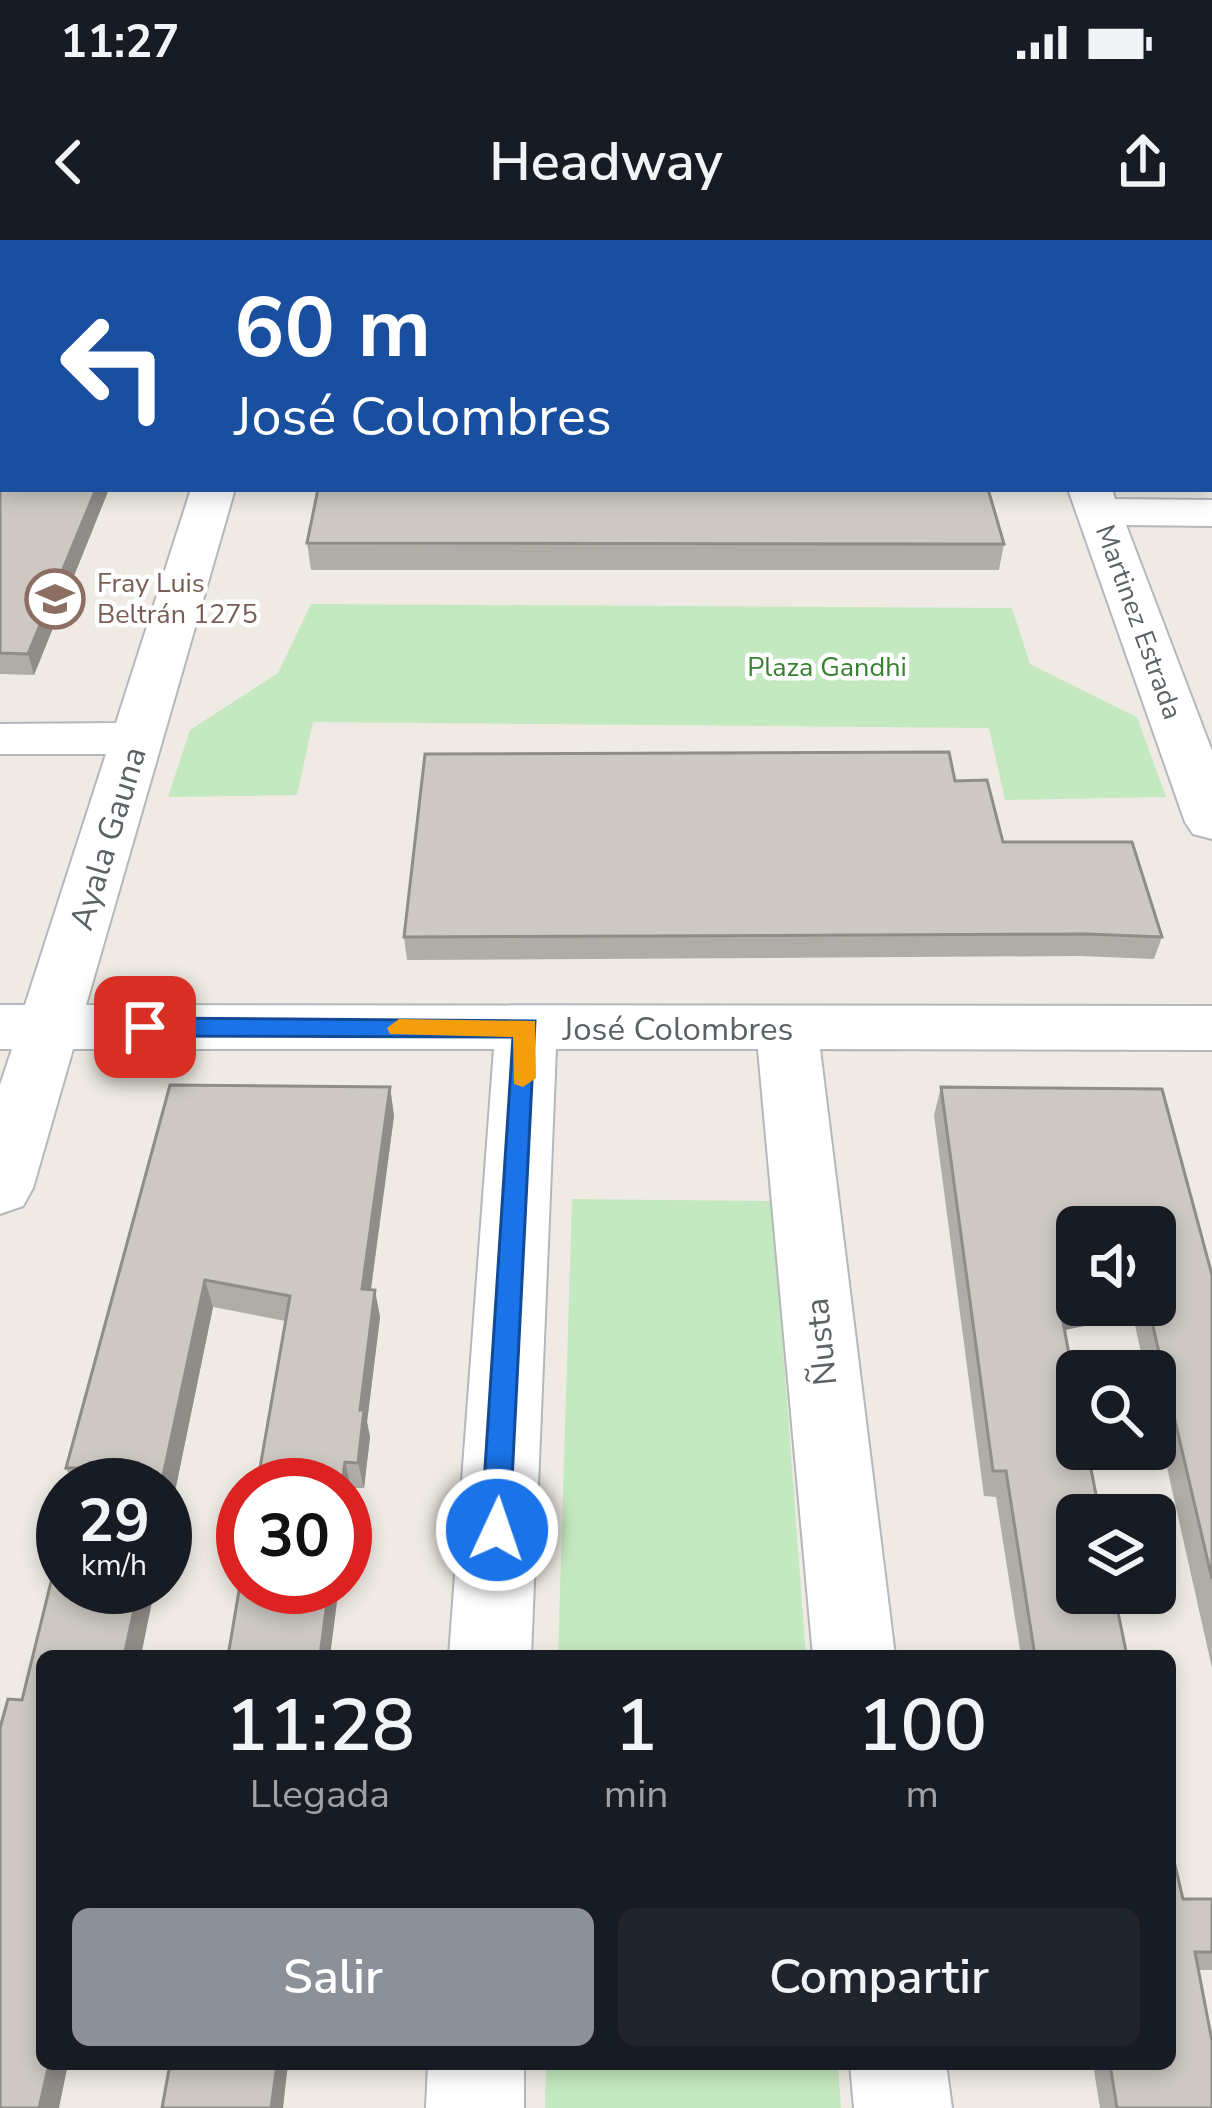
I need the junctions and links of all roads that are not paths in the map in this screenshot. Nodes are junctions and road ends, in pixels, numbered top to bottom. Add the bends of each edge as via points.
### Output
1 (212, 492) edge
2 (1095, 501) edge
3 (1212, 513) edge
4 (137, 738) junction
5 (0, 739) edge
6 (1212, 822) edge
7 (25, 1027) edge
8 (526, 1028) junction
9 (787, 1028) junction
10 (1212, 1028) edge
11 (0, 1188) edge
12 (490, 1650) edge
13 (853, 1650) edge
14 (476, 2070) edge
15 (899, 2070) edge
16 (475, 2108) edge
17 (903, 2108) edge

1 - 4 street, Ayala Gauna
2 - 3 street
2 - 6 street, Martinez Estrada
4 - 5 street
4 - 7 street, Ayala Gauna
7 - 8 street, José Colombres
7 - 11 street, Ayala Gauna
8 - 9 street, José Colombres
8 - 12 street
9 - 10 street, José Colombres
9 - 13 street, Ñusta
14 - 16 street
15 - 17 street

